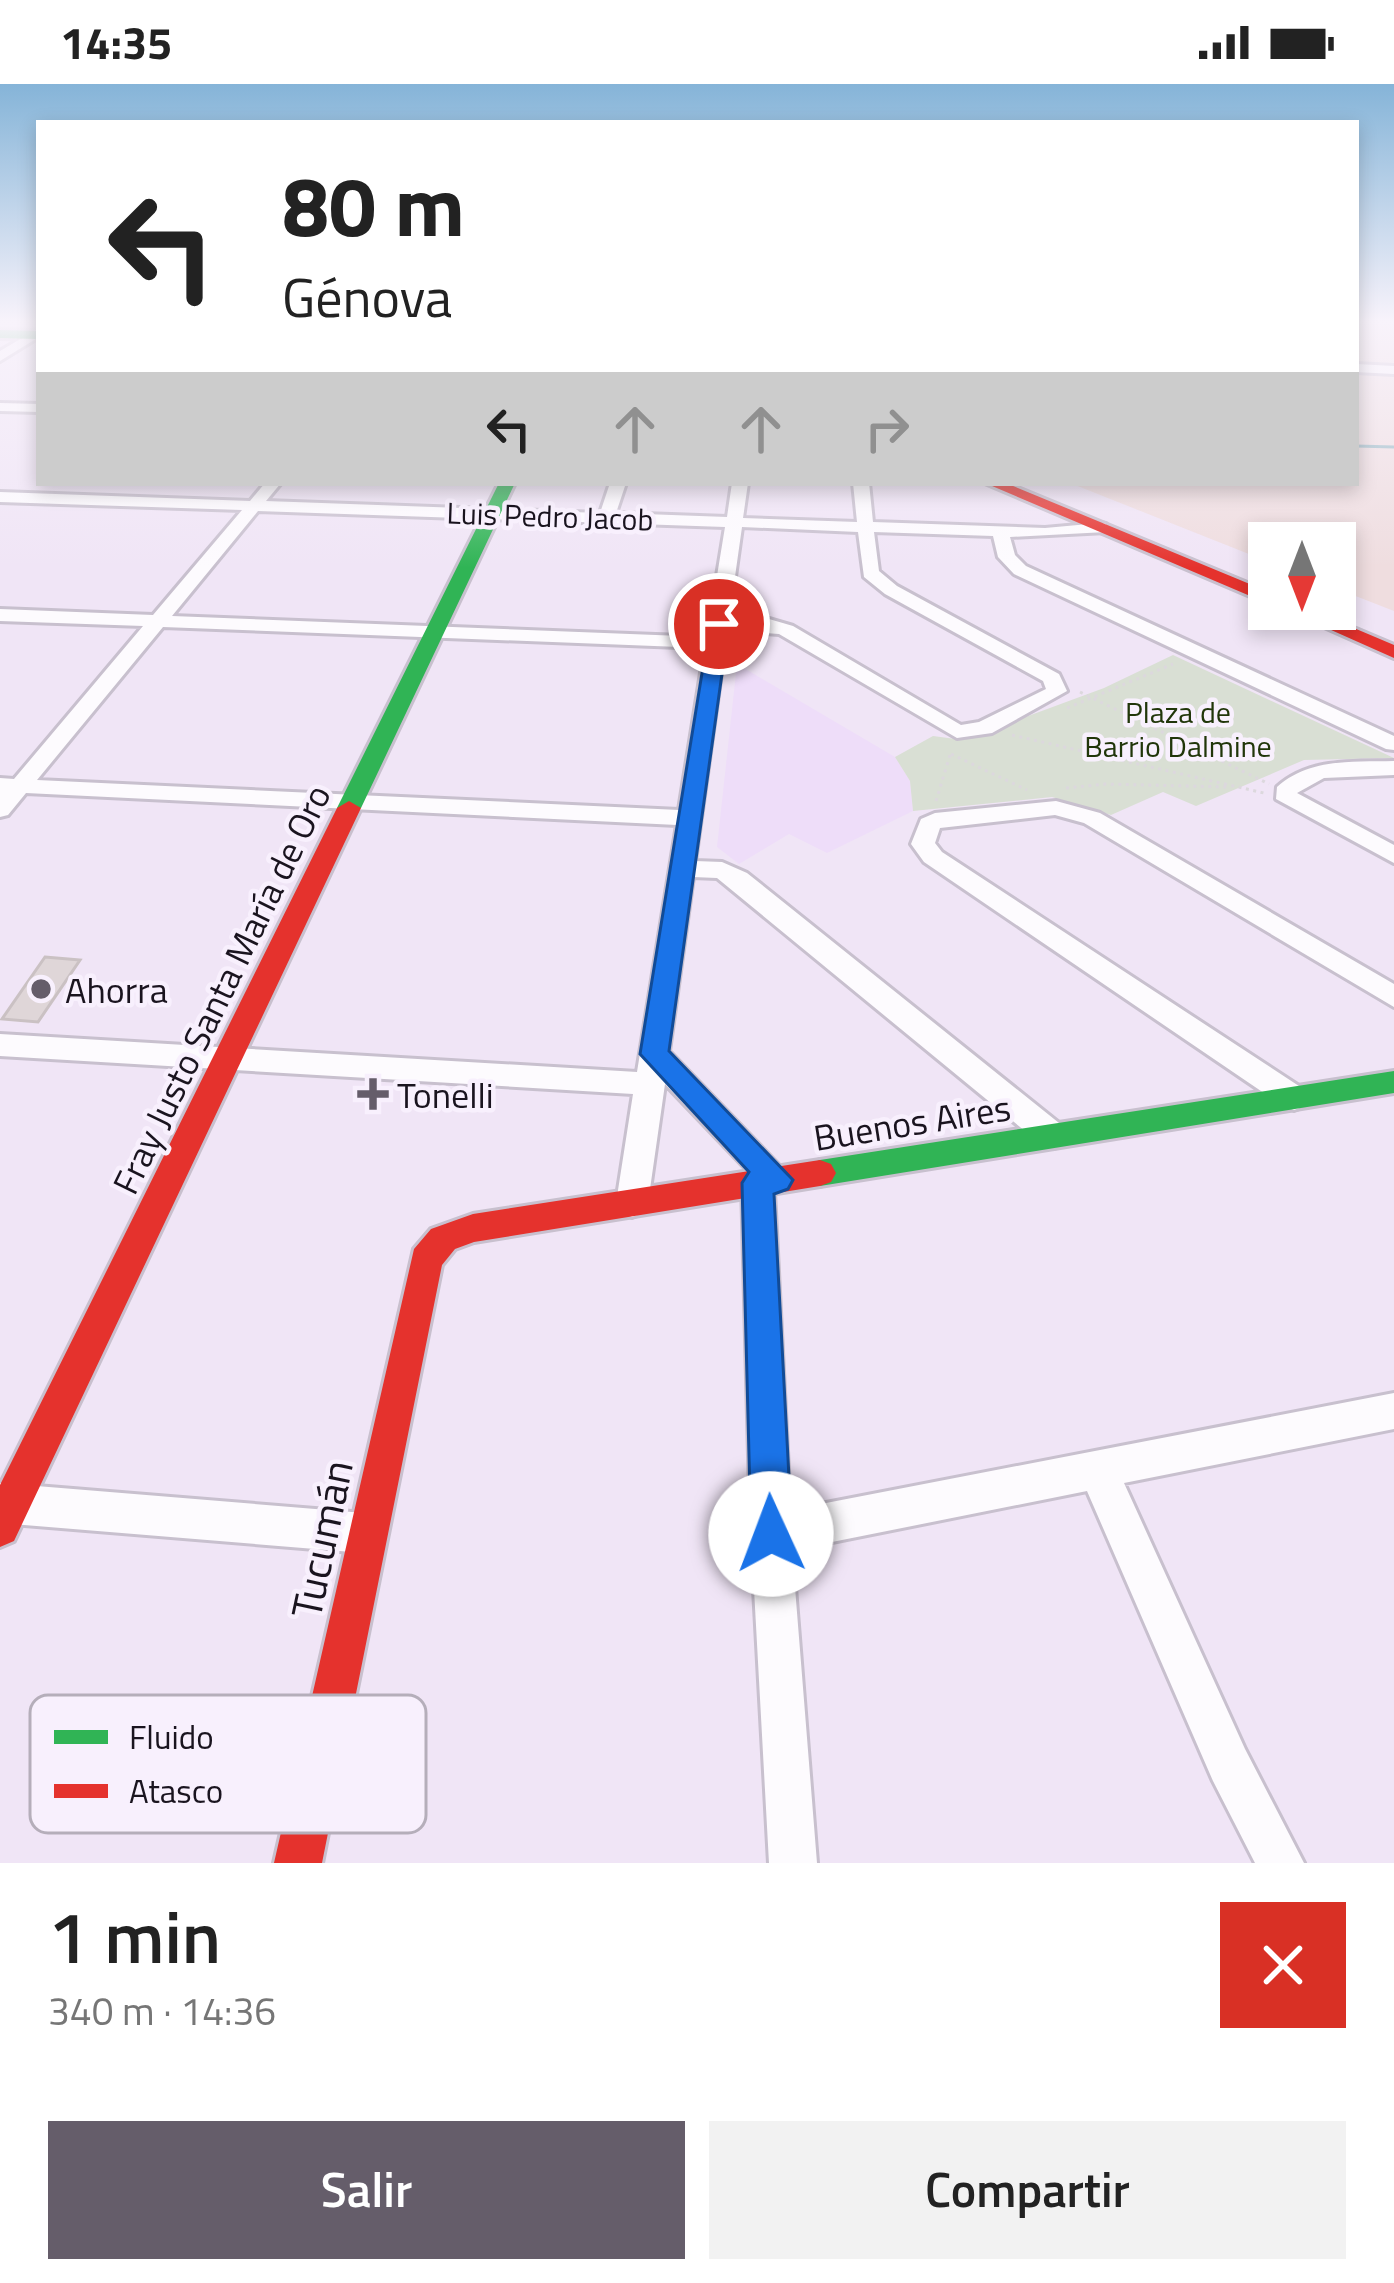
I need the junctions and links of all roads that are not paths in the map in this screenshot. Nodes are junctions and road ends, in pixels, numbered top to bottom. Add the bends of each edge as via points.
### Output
1 (0, 407) edge
2 (36, 408) edge
3 (36, 486) edge
4 (271, 486) edge
5 (505, 486) edge
6 (617, 486) edge
7 (740, 486) edge
8 (861, 486) edge
9 (1000, 486) edge
10 (1035, 486) edge
11 (0, 496) edge
12 (23, 497) junction
13 (254, 506) junction
14 (492, 514) junction
15 (0, 517) edge
16 (606, 518) junction
17 (734, 522) junction
18 (866, 527) junction
19 (1100, 528) junction
20 (1000, 532) junction
21 (1248, 573) edge
22 (1248, 590) edge
23 (724, 592) junction
24 (0, 615) edge
25 (1356, 618) edge
26 (158, 621) junction
27 (786, 630) junction
28 (1342, 630) edge
29 (434, 632) junction
30 (718, 633) junction
31 (1394, 633) edge
32 (1394, 652) edge
33 (1394, 744) edge
34 (1394, 768) edge
35 (10, 785) edge
36 (352, 802) junction
37 (0, 811) edge
38 (689, 818) junction
39 (1394, 855) edge
40 (682, 869) junction
41 (1394, 997) edge
42 (0, 1045) edge
43 (227, 1059) junction
44 (652, 1069) junction
45 (1394, 1082) edge
46 (1294, 1098) junction
47 (1053, 1136) junction
48 (767, 1181) junction
49 (632, 1202) junction
50 (443, 1239) joint
51 (1394, 1411) edge
52 (1098, 1471) junction
53 (4, 1511) edge
54 (364, 1533) junction
55 (771, 1534) junction
56 (332, 1695) edge
57 (304, 1833) edge
58 (298, 1863) edge
59 (794, 1863) edge
60 (1280, 1863) edge

1 - 2 street
3 - 12 street
4 - 13 street
5 - 14 main road, Fray Justo Santa María de Oro
6 - 16 street
7 - 17 street
8 - 18 street
9 - 19 main road
10 - 21 main road
11 - 12 street, Luis Pedro Jacob
12 - 13 street, Luis Pedro Jacob
12 - 15 street
13 - 14 street, Luis Pedro Jacob via 375,503
13 - 26 street
14 - 16 street, Luis Pedro Jacob
14 - 29 main road, Fray Justo Santa María de Oro
16 - 17 street, Luis Pedro Jacob
17 - 18 street, Luis Pedro Jacob
17 - 23 street
18 - 20 street, Luis Pedro Jacob
18 - 27 street via 867,566 878,581 1052,678 1052,696 968,733 946,728
19 - 20 street, Luis Pedro Jacob
19 - 22 main road
20 - 33 street via 1020,570
23 - 27 street
23 - 30 street
24 - 26 street
25 - 31 main road
26 - 29 street
26 - 35 street
27 - 30 street
28 - 32 main road
29 - 30 street
29 - 36 main road, Fray Justo Santa María de Oro
30 - 38 street
34 - 39 street via 1314,772 1298,777 1286,795
35 - 36 street
35 - 37 street
36 - 38 street
36 - 43 main road, Fray Justo Santa María de Oro
38 - 40 street
40 - 44 street
40 - 47 street via 722,870 738,879
41 - 46 street via 1092,818 1056,808 929,824 923,844 933,857
42 - 43 street
43 - 44 street
43 - 53 main road, Fray Justo Santa María de Oro
44 - 48 street
44 - 49 street
45 - 46 main road, Buenos Aires
46 - 47 main road, Buenos Aires
47 - 48 main road, Buenos Aires
48 - 49 main road, Buenos Aires
48 - 55 street
49 - 50 main road, Buenos Aires
50 - 54 main road, Tucumán via 426,1259
51 - 52 street
52 - 55 street
52 - 60 street
53 - 54 street
54 - 56 main road, Tucumán
55 - 59 street
57 - 58 main road, Tucumán

